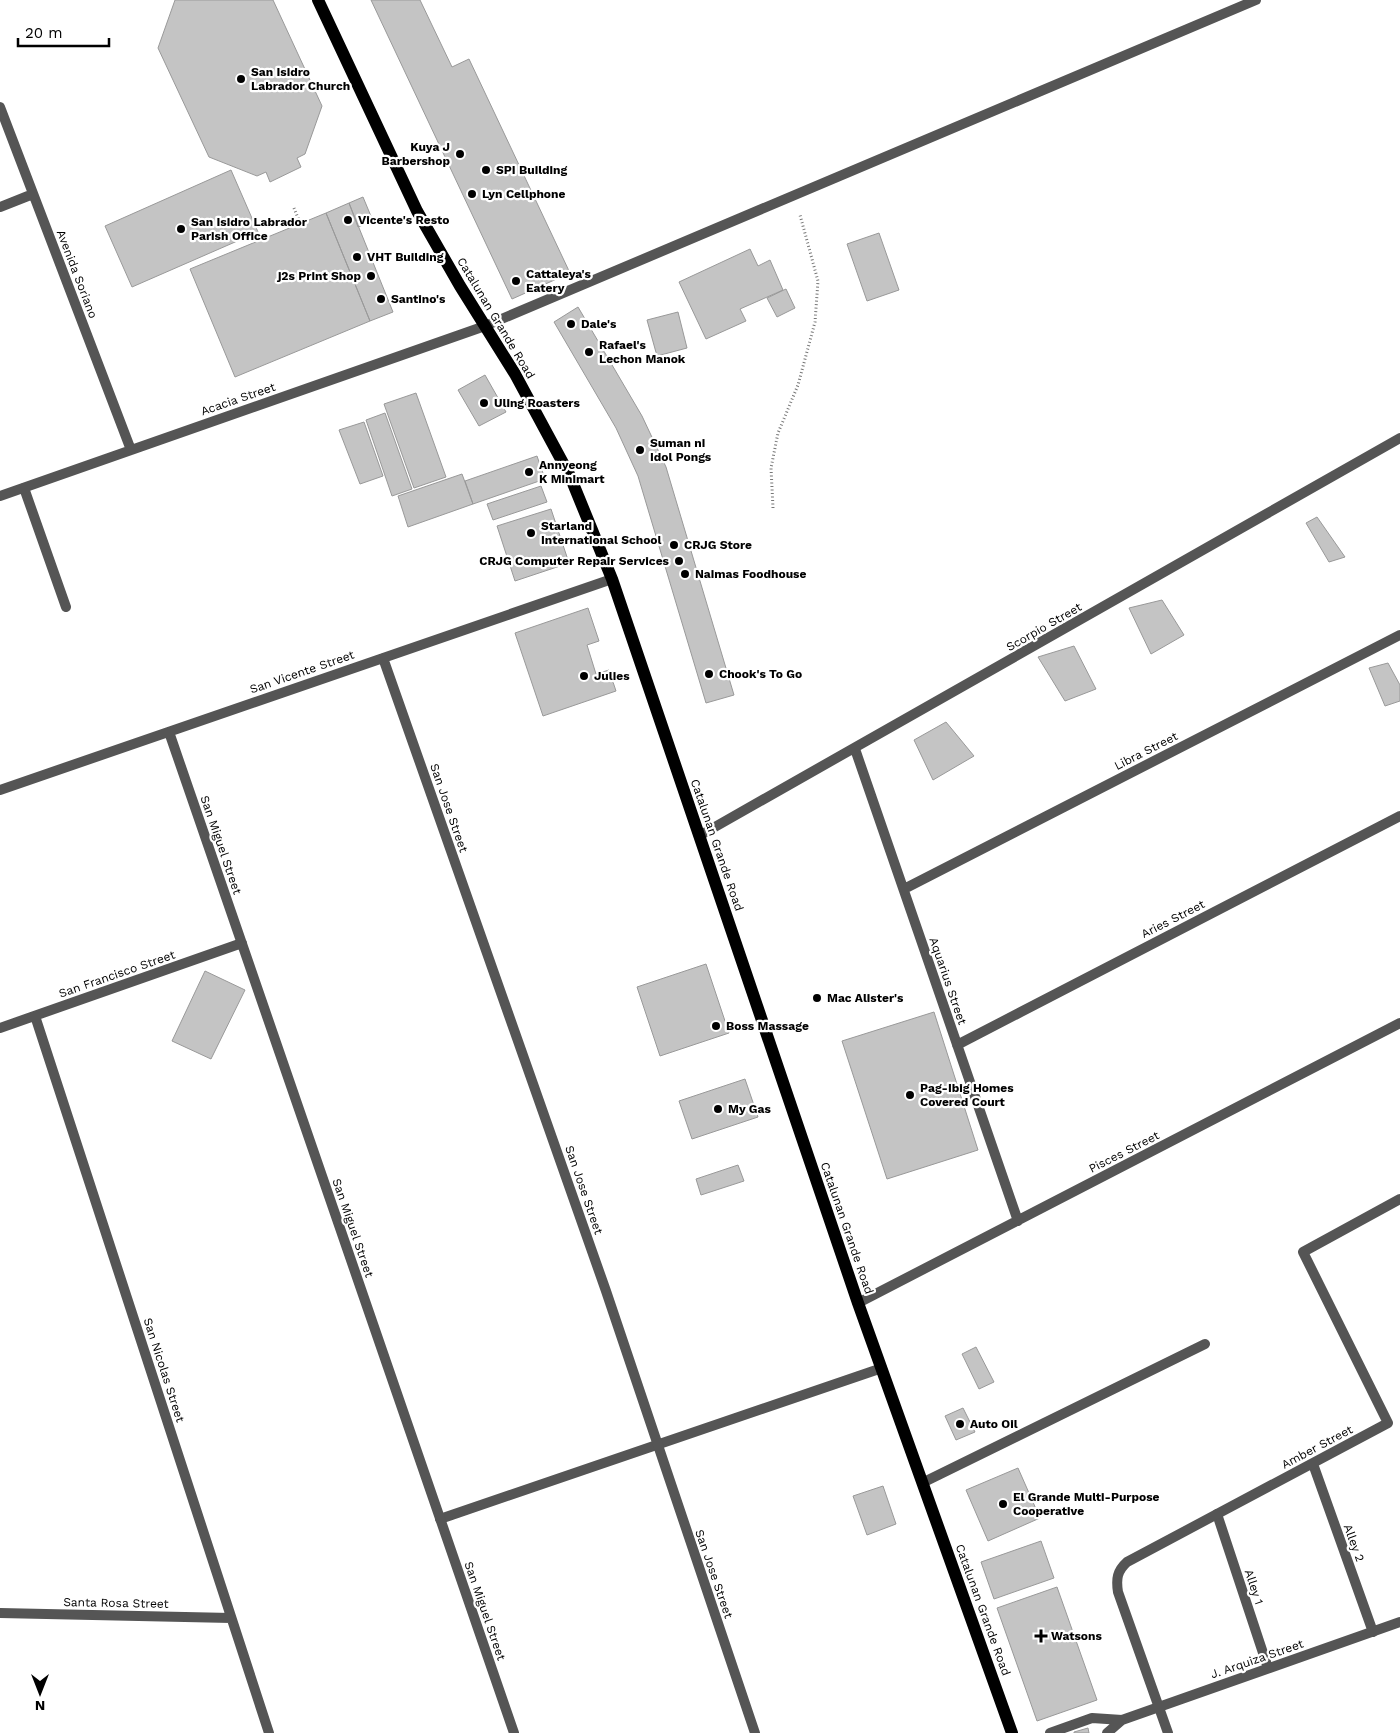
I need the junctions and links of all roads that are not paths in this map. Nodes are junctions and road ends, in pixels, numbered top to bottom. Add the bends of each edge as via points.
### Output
1 (318, 0) edge
2 (1256, 0) edge
3 (0, 106) edge
4 (33, 194) junction
5 (0, 207) edge
6 (485, 326) junction
7 (1400, 438) edge
8 (131, 450) junction
9 (24, 488) junction
10 (0, 496) edge
11 (612, 579) junction
12 (66, 607) dead end
13 (1400, 635) edge
14 (383, 658) junction
15 (169, 732) junction
16 (856, 749) junction
17 (0, 790) edge
18 (1400, 816) edge
19 (699, 836) junction
20 (904, 890) junction
21 (242, 943) junction
22 (35, 1016) junction
23 (1400, 1022) edge
24 (0, 1028) edge
25 (957, 1045) junction
26 (1400, 1199) edge
27 (1018, 1221) junction
28 (858, 1303) junction
29 (1204, 1344) dead end
30 (882, 1368) junction
31 (658, 1445) junction
32 (1312, 1464) junction
33 (922, 1483) junction
34 (1217, 1514) junction
35 (440, 1518) junction
36 (0, 1613) edge
37 (231, 1618) junction
38 (1400, 1622) edge
39 (1373, 1632) junction
40 (1268, 1668) junction
41 (1159, 1707) junction
42 (1122, 1720) junction
43 (269, 1733) edge
44 (514, 1733) edge
45 (755, 1733) edge
46 (1012, 1733) edge
47 (1050, 1733) edge
48 (1107, 1733) edge
49 (1168, 1733) edge

1 - 6 main road, Catalunan Grande Road via 412,202
2 - 6 street, Acacia Street
3 - 4 street, Avenida Soriano
4 - 5 street
4 - 8 street, Avenida Soriano
6 - 8 street, Acacia Street
6 - 11 main road, Catalunan Grande Road via 570,476
7 - 16 street, Scorpio Street
8 - 9 street, Acacia Street
9 - 10 street, Acacia Street
9 - 12 street
11 - 14 street, San Vicente Street
11 - 19 main road, Catalunan Grande Road
13 - 20 street, Libra Street
14 - 15 street, San Vicente Street
14 - 31 street, San Jose Street
15 - 17 street, San Vicente Street
15 - 21 street, San Miguel Street
16 - 19 street, Scorpio Street
16 - 20 street, Aquarius Street
18 - 25 street, Aries Street
19 - 28 main road, Catalunan Grande Road
20 - 25 street, Aquarius Street
21 - 22 street, San Francisco Street
21 - 35 street, San Miguel Street
22 - 24 street, San Francisco Street
22 - 37 street, San Nicolas Street
23 - 27 street, Pisces Street
25 - 27 street, Aquarius Street
26 - 32 street, Amber Street via 1302,1252 1388,1424
27 - 28 street, Pisces Street
28 - 30 main road, Catalunan Grande Road
29 - 33 street
30 - 31 street
30 - 33 main road, Catalunan Grande Road
31 - 35 street
31 - 45 street, San Jose Street
32 - 34 street, Amber Street
32 - 39 street, Alley 2
33 - 46 main road, Catalunan Grande Road
34 - 40 street, Alley 1
34 - 41 street, Amber Street via 1119,1569 1116,1580 1118,1592
35 - 44 street, San Miguel Street
36 - 37 street, Santa Rosa Street
37 - 43 street, San Nicolas Street
38 - 39 street, J. Arquiza Street
39 - 40 street, J. Arquiza Street
40 - 41 street, J. Arquiza Street
41 - 42 street, J. Arquiza Street
41 - 49 street
42 - 47 street, J. Arquiza Street via 1092,1718
42 - 48 street, J. Arquiza Street

